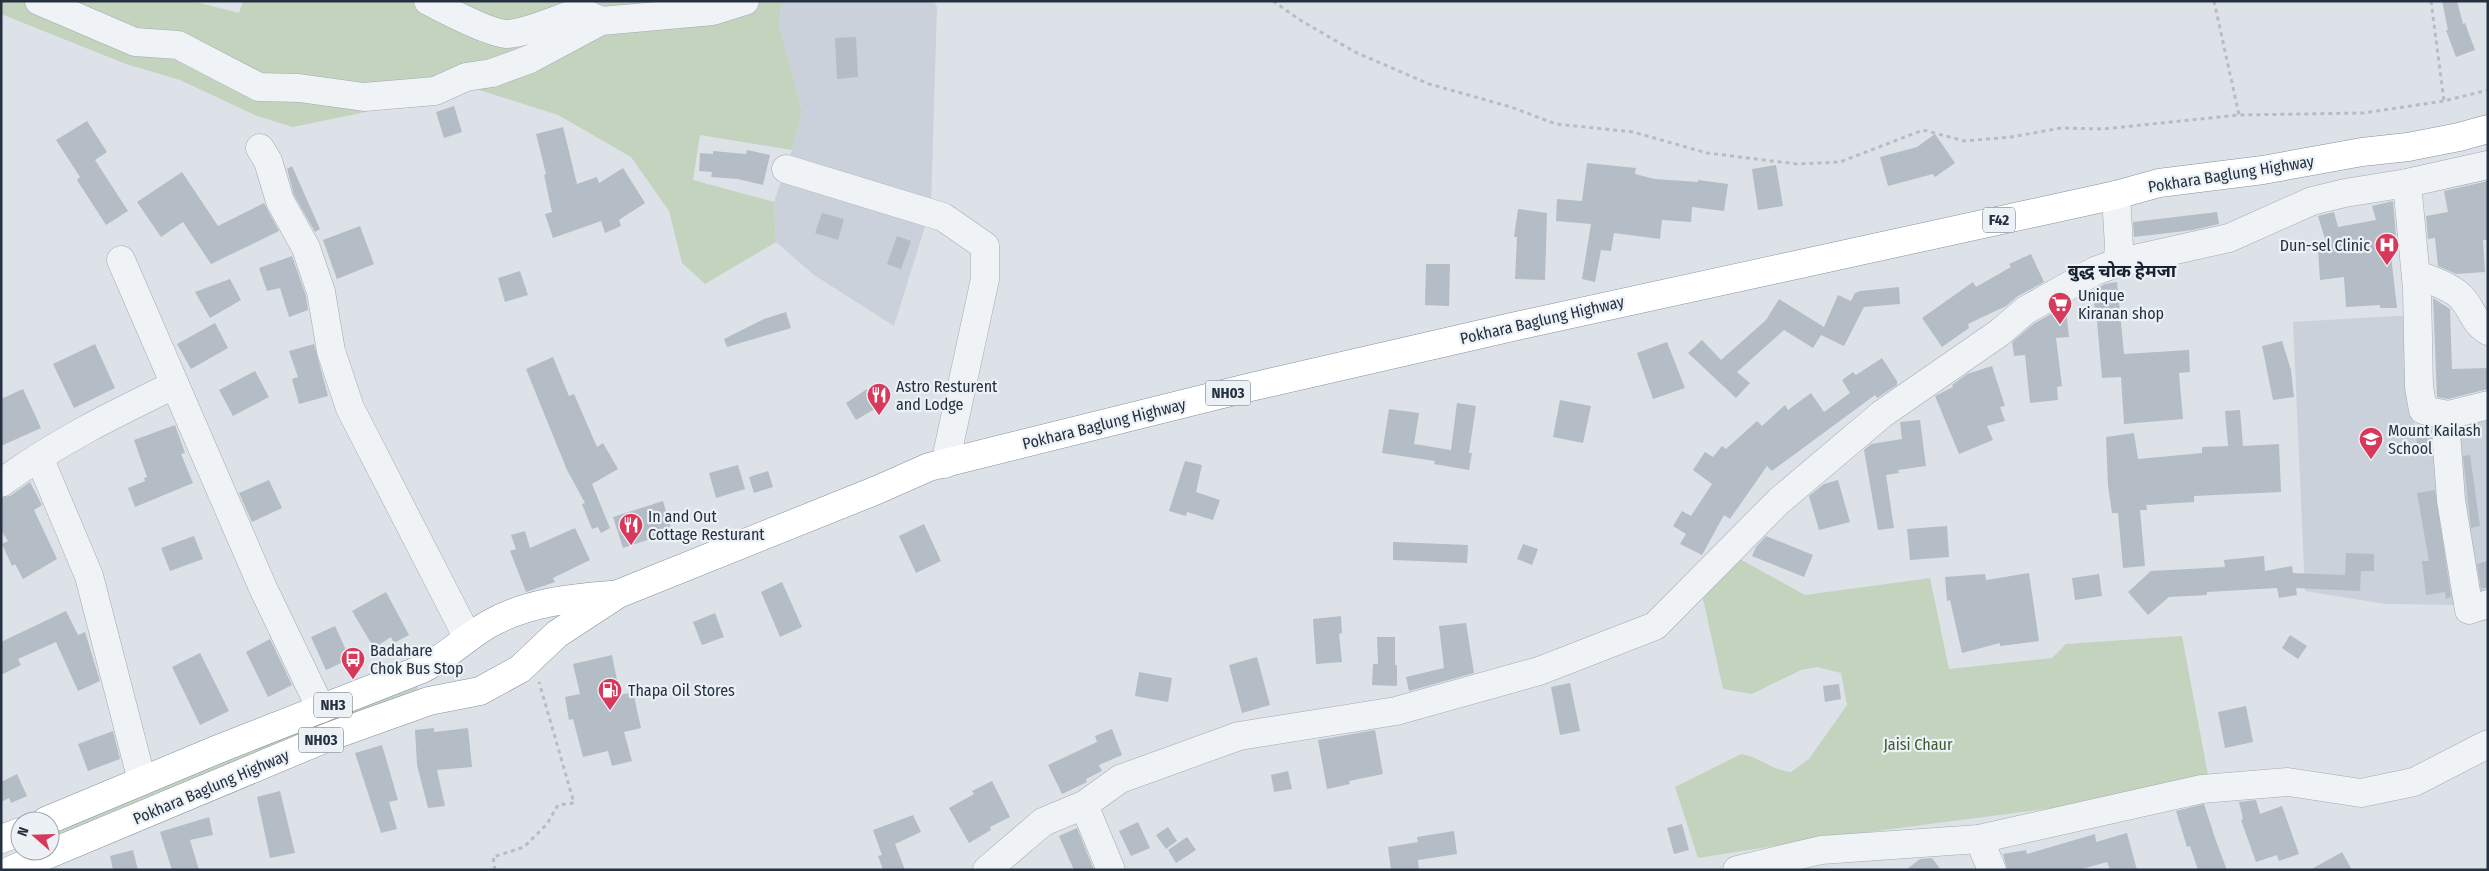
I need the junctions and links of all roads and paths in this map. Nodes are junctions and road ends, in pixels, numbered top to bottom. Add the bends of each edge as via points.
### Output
1 (39, 1) edge
2 (428, 1) edge
3 (745, 1) edge
4 (1273, 1) edge
5 (2214, 1) edge
6 (2431, 1) edge
7 (601, 21) junction
8 (2488, 90) edge
9 (2444, 101) junction
10 (2239, 115) junction
11 (2488, 129) edge
12 (260, 148) dead end
13 (2488, 165) edge
14 (786, 169) dead end
15 (2407, 183) junction
16 (2116, 195) junction
17 (121, 260) dead end
18 (2117, 263) junction
19 (2416, 274) junction
20 (1512, 327) joint
21 (2488, 330) edge
22 (174, 384) junction
23 (2488, 405) edge
24 (2448, 415) junction
25 (39, 457) junction
26 (945, 464) junction
27 (1, 483) edge
28 (618, 594) junction
29 (2488, 604) edge
30 (468, 638) junction
31 (531, 658) junction
32 (321, 710) junction
33 (2488, 744) edge
34 (142, 781) junction
35 (1084, 805) junction
36 (60, 815) edge
37 (1979, 839) junction
38 (11, 870) edge
39 (495, 870) edge
40 (987, 870) edge
41 (1111, 870) edge
42 (1737, 870) edge
43 (1992, 870) edge

1 - 7 street via 135,42 178,45 259,87 364,96 435,91 466,77 492,73 530,59
2 - 7 street via 506,34 550,23 580,11
3 - 7 street via 713,11
4 - 10 path via 1355,52 1429,84 1511,106 1556,124 1633,132 1707,154 1797,164 1840,162 1922,130 1964,141 2061,128 2103,129
5 - 10 path
6 - 9 path
8 - 9 path
9 - 10 path via 2363,113
11 - 16 highway, Pokhara Baglung Highway / F42 via 2408,147 2159,183
12 - 30 street via 268,160 280,201 306,248 321,292 332,351 350,408
13 - 15 street
14 - 26 street via 943,217 985,246 985,279
15 - 18 street via 2312,201 2229,238
15 - 19 street
16 - 18 street
16 - 20 highway, Pokhara Baglung Highway / F42
17 - 22 street
18 - 35 street via 2095,270 2026,310 1999,333 1882,414 1779,501 1654,626 1539,671 1396,711 1239,736 1120,779
19 - 21 street via 2458,294 2469,306 2475,321
19 - 24 street via 2419,387 2423,410
20 - 26 highway, Pokhara Baglung Highway / NH03 via 1251,387
22 - 25 street via 102,420
22 - 32 street via 263,588
23 - 24 street
24 - 29 street via 2446,432 2451,500 2469,610
25 - 27 street
25 - 34 street via 89,576
26 - 28 highway, Pokhara Baglung Highway / NH03
28 - 30 highway, Pokhara Baglung Highway / NH3 via 540,604 504,617
28 - 31 highway, Pokhara Baglung Highway / NH03 via 557,634
30 - 32 highway, Pokhara Baglung Highway / NH3 via 442,659
31 - 38 highway, Pokhara Baglung Highway / NH03 via 504,679 480,691 429,701 331,736
31 - 39 path via 574,803 558,805 547,824 524,848 494,857
32 - 34 highway, Pokhara Baglung Highway / NH3
33 - 37 street via 2414,782 2361,794 2288,782 2202,790
34 - 36 highway, Pokhara Baglung Highway / NH3
35 - 40 street via 1043,822
35 - 41 street
37 - 42 street via 1822,850
37 - 43 street

